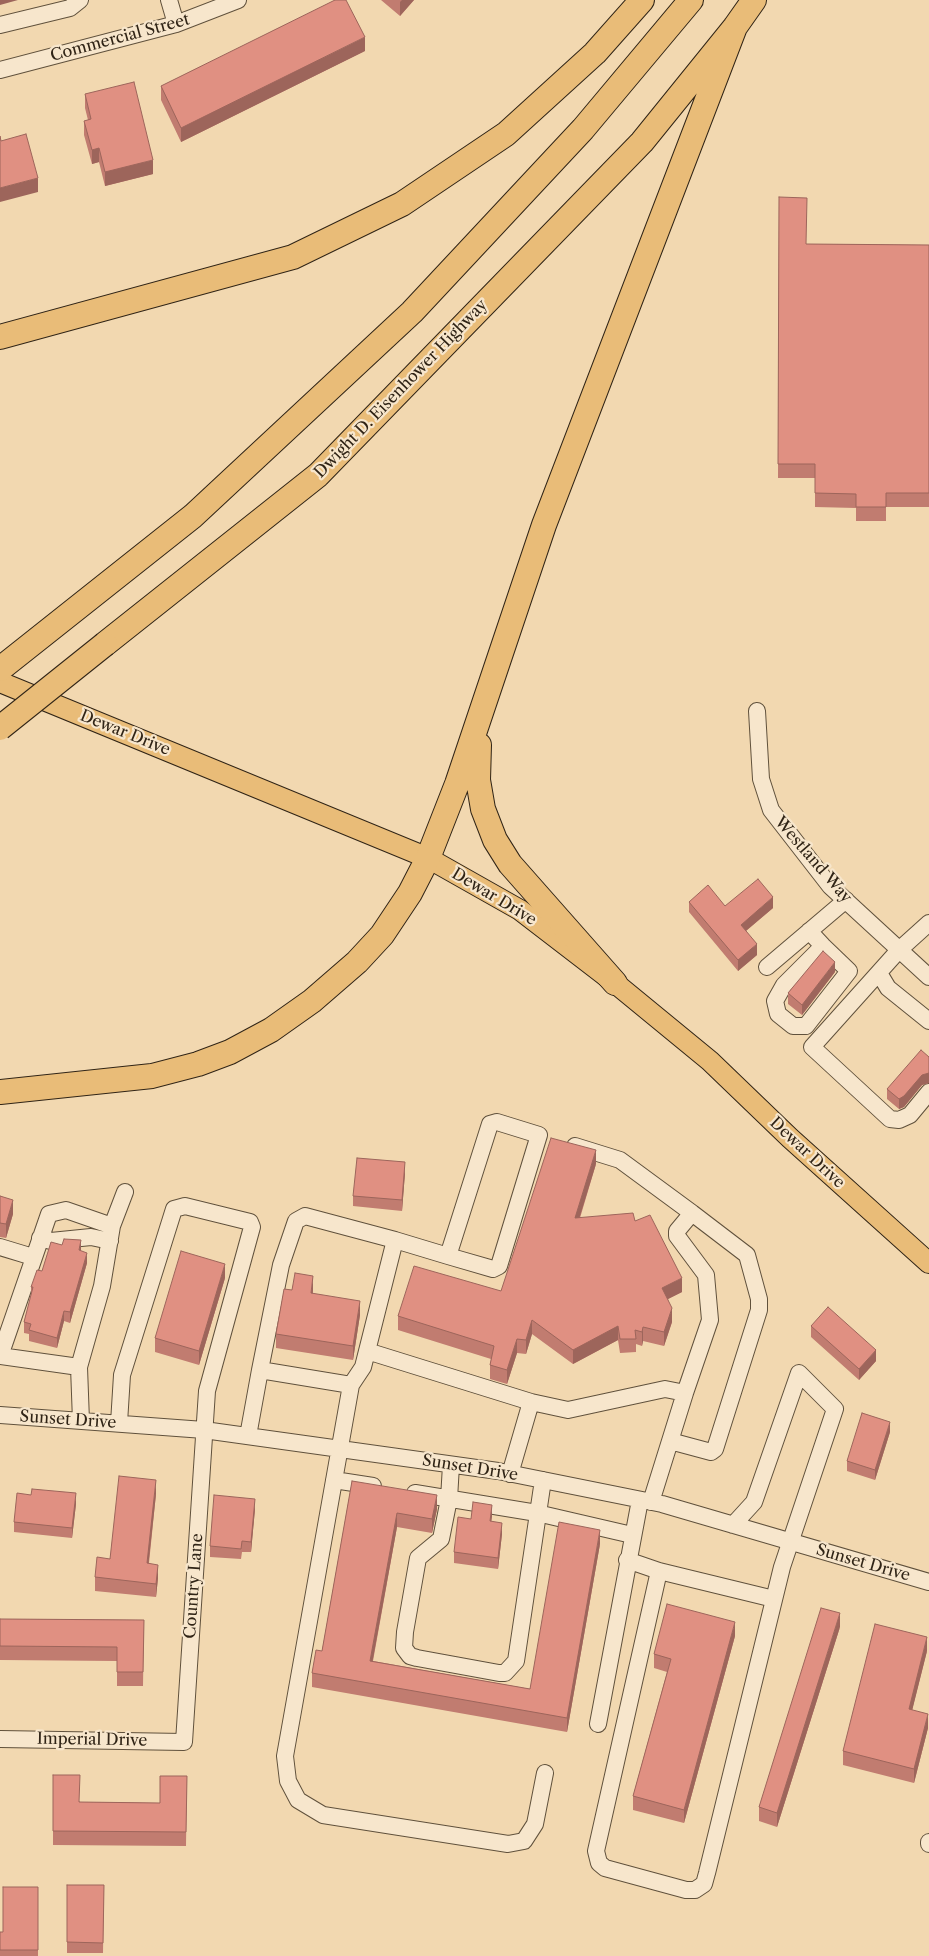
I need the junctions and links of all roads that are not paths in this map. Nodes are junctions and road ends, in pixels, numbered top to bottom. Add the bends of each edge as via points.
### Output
1 (80, 0) edge
2 (169, 0) edge
3 (238, 0) edge
4 (642, 0) edge
5 (690, 0) edge
6 (754, 0) edge
7 (176, 24) junction
8 (0, 25) edge
9 (735, 27) junction
10 (0, 70) edge
11 (0, 337) edge
12 (0, 669) edge
13 (0, 682) edge
14 (756, 711) dead end
15 (479, 725) junction
16 (0, 728) edge
17 (428, 858) junction
18 (846, 900) junction
19 (929, 923) edge
20 (809, 932) junction
21 (823, 946) junction
22 (899, 950) junction
23 (767, 967) dead end
24 (879, 973) junction
25 (929, 977) edge
26 (616, 983) junction
27 (929, 1021) edge
28 (0, 1092) edge
29 (929, 1092) edge
30 (539, 1135) junction
31 (124, 1192) dead end
32 (692, 1213) junction
33 (111, 1234) junction
34 (40, 1238) junction
35 (395, 1240) junction
36 (0, 1247) edge
37 (448, 1256) junction
38 (33, 1257) junction
39 (929, 1264) edge
40 (367, 1351) junction
41 (0, 1356) edge
42 (79, 1367) junction
43 (260, 1370) junction
44 (351, 1385) junction
45 (685, 1393) junction
46 (531, 1402) junction
47 (0, 1415) edge
48 (81, 1421) junction
49 (119, 1423) junction
50 (204, 1430) junction
51 (248, 1436) junction
52 (670, 1441) junction
53 (339, 1449) junction
54 (451, 1465) junction
55 (510, 1474) junction
56 (334, 1480) junction
57 (543, 1480) junction
58 (449, 1499) junction
59 (646, 1501) junction
60 (537, 1514) junction
61 (733, 1524) junction
62 (632, 1535) junction
63 (791, 1542) junction
64 (627, 1560) junction
65 (659, 1572) junction
66 (929, 1582) edge
67 (774, 1599) junction
68 (598, 1724) dead end
69 (0, 1739) edge
70 (184, 1742) joint
71 (545, 1773) dead end

1 - 8 street via 70,8
2 - 7 street
3 - 7 street, Commercial Street
4 - 11 highway via 595,53 506,134 402,204 293,257
5 - 12 highway via 583,128 412,312 193,516
6 - 9 highway, Dwight D. Eisenhower Highway
7 - 10 street, Commercial Street
9 - 15 highway via 544,525
9 - 16 highway, Dwight D. Eisenhower Highway, bridge via 642,142 318,475
13 - 17 main road, Dewar Drive
14 - 18 street, Westland Way via 761,778 771,810 830,886
15 - 17 highway
15 - 26 highway via 478,780 483,809 495,840 510,864
17 - 26 main road, Dewar Drive via 520,910
17 - 28 highway via 410,893 358,962 271,1030 230,1052 152,1076
18 - 20 street
18 - 22 street, Westland Way
19 - 22 street
20 - 21 street
20 - 23 street
21 - 21 street via 784,985 775,1000 778,1014 797,1027 806,1026 849,971
22 - 24 street
22 - 25 street, Westland Way
24 - 27 street via 888,988
24 - 29 street via 812,1048 890,1118 899,1120 910,1115
26 - 39 main road, Dewar Drive via 710,1061
30 - 32 street via 620,1160
30 - 37 street via 497,1122 490,1124
30 - 37 street via 499,1266 493,1269
31 - 33 street
32 - 45 street via 677,1231 677,1236 706,1275 710,1320
32 - 52 street via 747,1255 759,1310 715,1449 711,1452
33 - 34 street via 51,1241
33 - 34 street via 66,1210 49,1214
33 - 42 street via 102,1286
34 - 38 street
35 - 37 street
35 - 40 street
35 - 43 street via 305,1216 296,1221 281,1265
36 - 38 street
38 - 41 street
40 - 44 street via 363,1367
40 - 46 street
41 - 42 street
42 - 48 street
43 - 44 street
43 - 51 street
44 - 53 street
45 - 46 street via 665,1388 568,1410
45 - 52 street
46 - 55 street
47 - 48 street, Sunset Drive
48 - 49 street, Sunset Drive
49 - 50 street, Sunset Drive
49 - 50 street, Country Lane via 122,1375 174,1209 185,1206 250,1222 252,1227 207,1391
50 - 51 street, Sunset Drive
50 - 70 street, Country Lane
51 - 53 street, Sunset Drive
52 - 59 street
53 - 54 street, Sunset Drive
53 - 56 street
54 - 55 street, Sunset Drive
54 - 58 street
55 - 57 street, Sunset Drive
56 - 58 street
56 - 71 street via 285,1756 288,1781 298,1800 323,1815 508,1844 524,1841 535,1824
57 - 59 street, Sunset Drive
57 - 60 street
58 - 60 street
58 - 60 street via 442,1539 418,1558 404,1648 406,1653 417,1658 499,1673 505,1673 516,1661
59 - 61 street, Sunset Drive
59 - 62 street
60 - 62 street
61 - 63 street, Sunset Drive
61 - 63 street via 754,1502 799,1373 835,1409
62 - 64 street
63 - 66 street, Sunset Drive
63 - 67 street
64 - 65 street
64 - 68 street
65 - 67 street
65 - 67 street via 596,1851 599,1863 605,1868 686,1890 695,1890 704,1884
69 - 70 street, Imperial Drive

